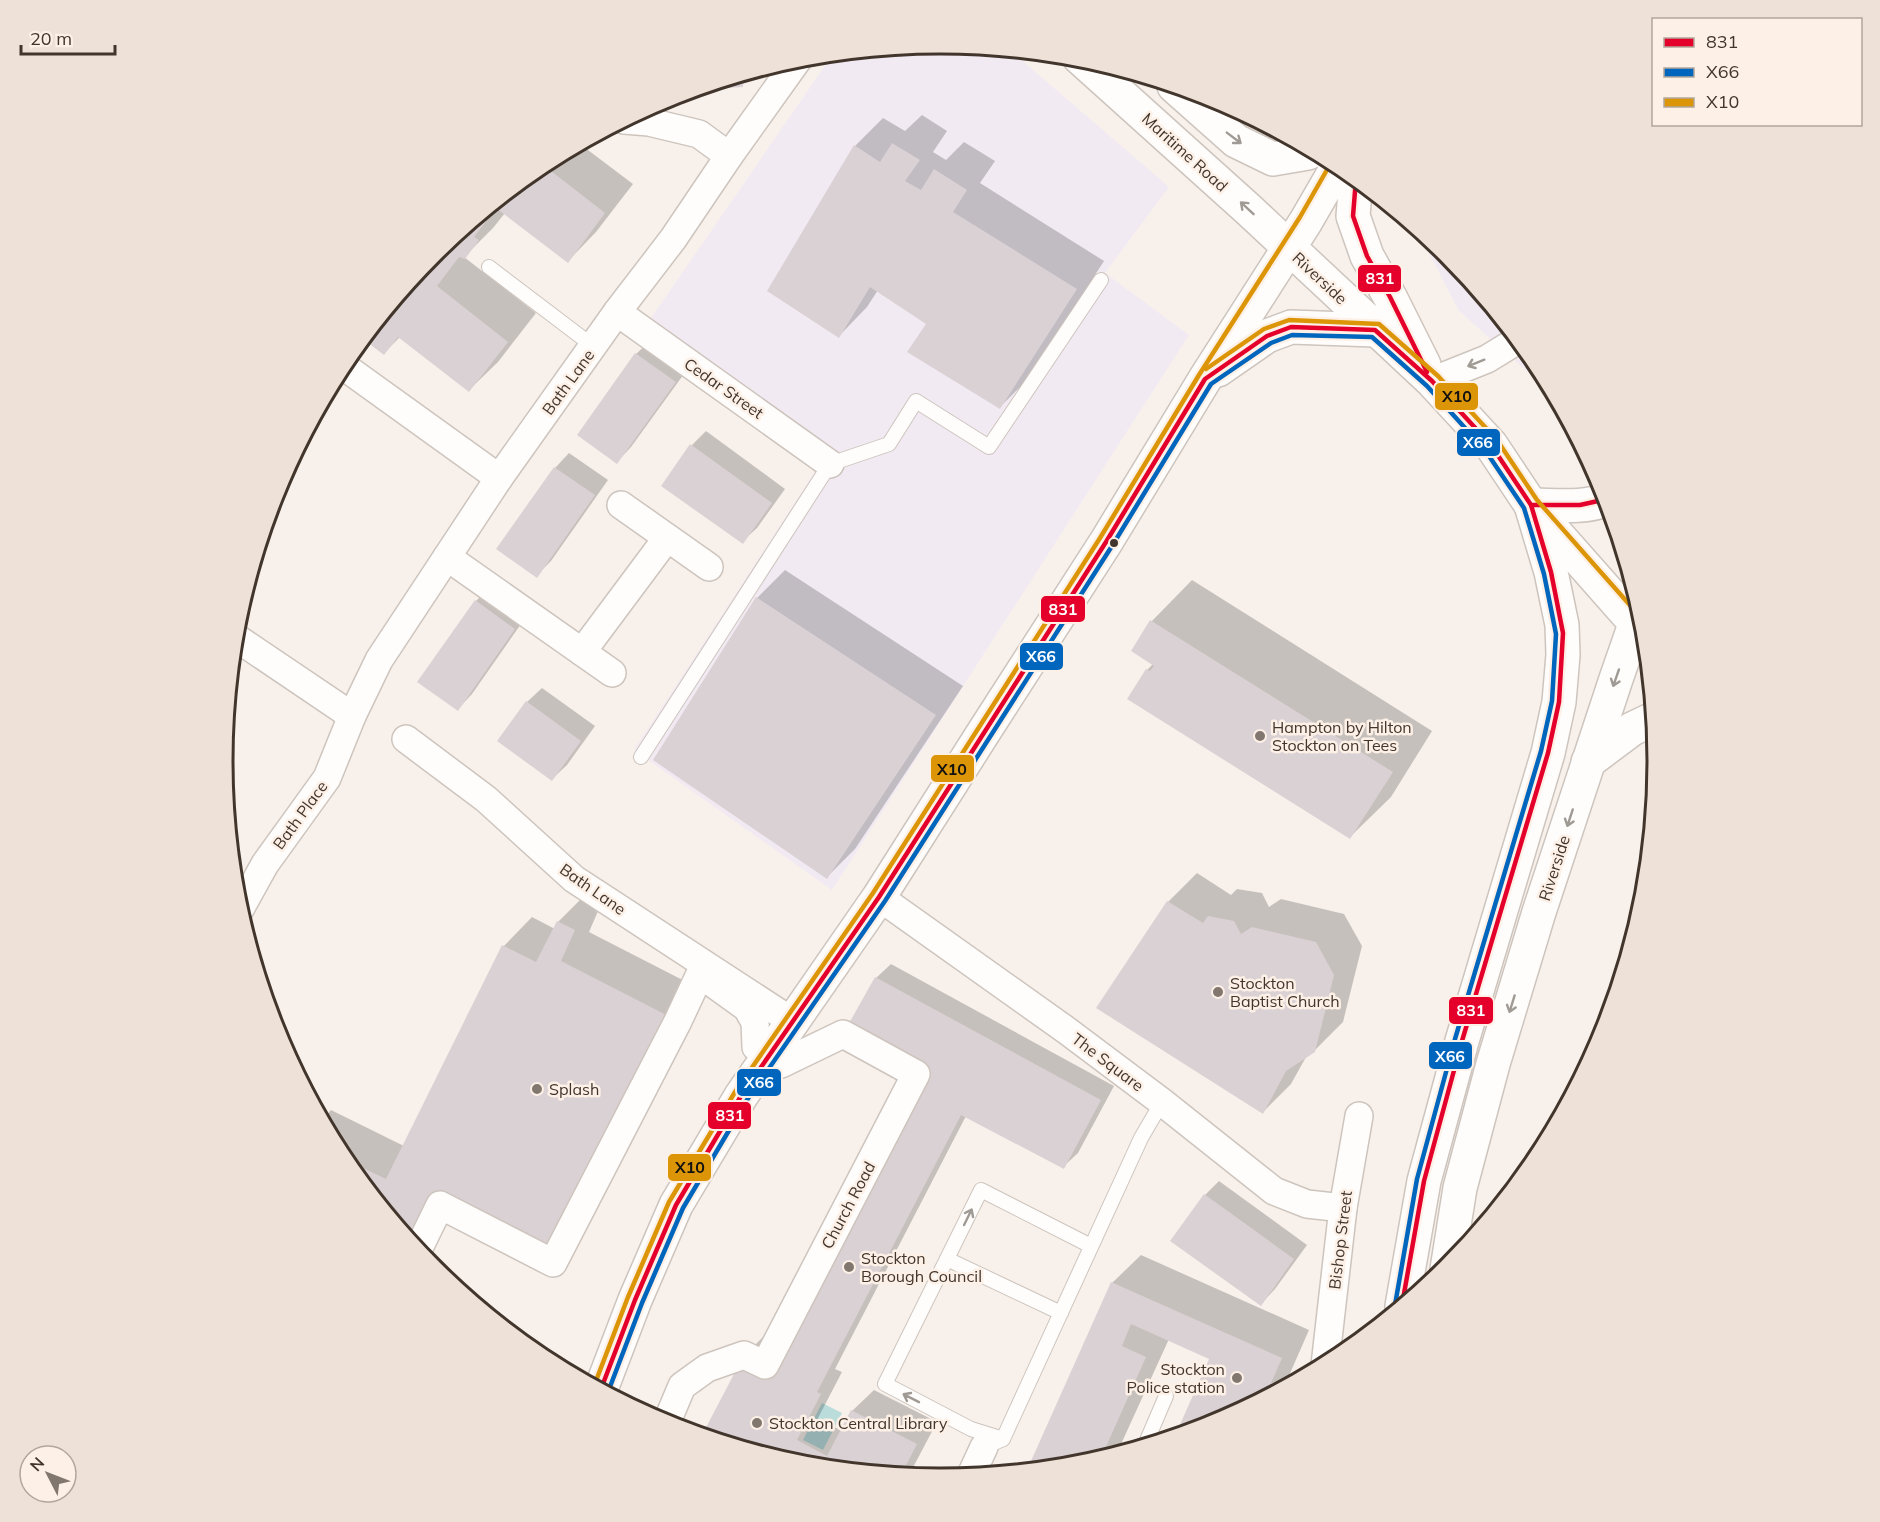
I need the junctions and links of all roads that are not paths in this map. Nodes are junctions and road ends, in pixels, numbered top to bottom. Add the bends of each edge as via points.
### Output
1 (790, 71) edge
2 (1096, 72) edge
3 (1190, 100) edge
4 (640, 121) edge
5 (1302, 154) edge
6 (729, 156) junction
7 (1334, 174) edge
8 (1355, 189) edge
9 (1289, 249) junction
10 (489, 267) dead end
11 (1101, 280) dead end
12 (617, 312) junction
13 (1375, 330) junction
14 (1511, 344) edge
15 (593, 346) junction
16 (350, 371) edge
17 (1205, 379) junction
18 (1432, 381) junction
19 (830, 464) junction
20 (499, 478) junction
21 (1597, 502) edge
22 (621, 505) dead end
23 (1531, 505) junction
24 (667, 538) junction
25 (447, 557) junction
26 (709, 567) dead end
27 (1631, 612) edge
28 (1635, 635) edge
29 (244, 643) edge
30 (582, 652) junction
31 (612, 673) dead end
32 (352, 716) junction
33 (1645, 723) edge
34 (406, 740) dead end
35 (641, 757) dead end
36 (1588, 762) junction
37 (247, 897) edge
38 (879, 897) junction
39 (793, 1022) junction
40 (768, 1055) junction
41 (1162, 1102) junction
42 (1359, 1116) dead end
43 (1343, 1208) junction
44 (422, 1242) edge
45 (1091, 1246) junction
46 (1450, 1250) edge
47 (947, 1259) junction
48 (1404, 1295) edge
49 (1061, 1313) junction
50 (1326, 1353) edge
51 (604, 1382) edge
52 (1166, 1396) dead end
53 (670, 1414) edge
54 (1149, 1436) edge
55 (993, 1443) junction
56 (977, 1466) edge

1 - 6 street, Bath Lane
9 -> 2 main road, Maritime Road
3 -> 5 main road via 1236,141 1273,159
4 - 6 street via 699,134
6 - 12 street, Bath Lane
7 - 9 main road
8 - 18 main road, Riverside via 1353,216 1367,256
9 - 13 main road, Riverside
9 - 17 main road
10 - 15 lane
11 - 19 lane via 989,447 916,401 889,444
12 - 15 street, Bath Lane
12 - 19 street, Cedar Street
13 - 17 main road via 1291,327 1267,336
13 - 18 main road, Riverside
14 -> 18 street via 1487,359
15 - 20 street, Bath Lane
16 - 20 street
17 - 38 main road via 1106,543
18 - 23 main road, Riverside via 1491,445
19 - 35 lane
20 - 25 street, Bath Lane
21 - 23 main road
22 - 24 street
23 - 27 main road, Riverside
23 - 48 main road, Riverside via 1562,625 1559,702 1545,763 1424,1181
24 - 26 street
24 - 30 street
25 - 30 street
25 - 32 street, Bath Lane via 379,660
28 -> 36 main road, Riverside
29 - 32 street
30 - 31 street
32 - 37 street, Bath Place via 327,778 264,864
33 - 36 main road
34 - 39 street, Bath Lane via 486,799 574,879
36 -> 46 main road, Riverside via 1493,1064 1460,1188
38 - 39 main road
38 - 41 street, The Square
39 - 40 main road
40 - 44 street via 756,1047 755,1022 747,1008 700,974 553,1263 440,1205
40 - 51 main road via 676,1204
40 - 53 street, Church Road via 781,1064 843,1034 916,1074 765,1365 744,1354 707,1368 682,1386
41 - 43 street, The Square via 1274,1191 1307,1204
41 - 45 lane
42 - 43 street, Bishop Street
43 - 50 street, Bishop Street
47 -> 45 lane via 981,1190
45 - 49 lane
47 - 49 lane
55 -> 47 lane via 885,1384
49 - 55 lane
52 - 54 lane
55 - 56 street

